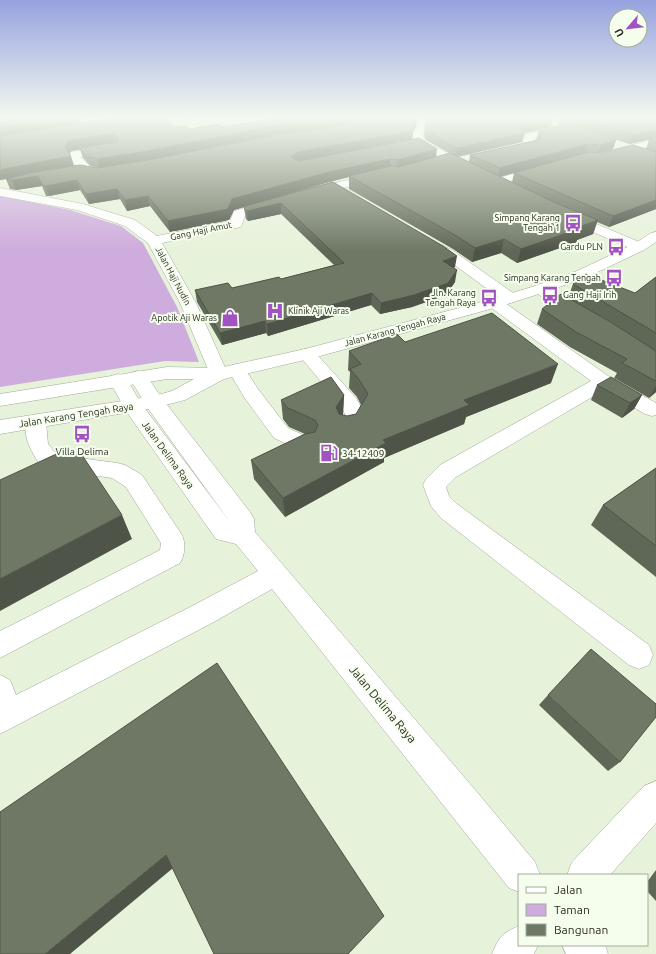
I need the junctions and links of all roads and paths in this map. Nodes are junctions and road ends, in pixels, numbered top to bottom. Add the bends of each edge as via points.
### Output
1 (76, 162) edge
2 (448, 162) edge
3 (452, 162) edge
4 (434, 164) edge
5 (551, 166) edge
6 (122, 169) edge
7 (390, 173) edge
8 (15, 182) edge
9 (496, 183) junction
10 (0, 186) edge
11 (333, 186) junction
12 (510, 189) edge
13 (0, 192) edge
14 (298, 196) edge
15 (352, 197) edge
16 (284, 200) edge
17 (558, 212) edge
18 (656, 236) edge
19 (422, 238) edge
20 (154, 240) junction
21 (639, 247) junction
22 (540, 289) junction
23 (502, 300) junction
24 (588, 320) edge
25 (307, 354) junction
26 (228, 372) junction
27 (128, 378) junction
28 (604, 382) junction
29 (0, 400) edge
30 (154, 402) junction
31 (133, 406) junction
32 (652, 409) dead end
33 (36, 422) junction
34 (0, 427) edge
35 (347, 427) edge
36 (307, 446) edge
37 (257, 552) junction
38 (0, 645) edge
39 (639, 655) dead end
40 (2, 708) edge
41 (656, 798) edge
42 (521, 874) edge
43 (586, 874) edge
44 (518, 946) edge
45 (582, 946) edge
46 (511, 954) edge
47 (588, 954) edge

1 - 6 street via 79,170 90,172
2 - 4 street
3 - 9 street
5 - 9 street
7 - 11 street
8 - 10 street
9 - 12 street
11 - 14 street
11 - 15 street
13 - 20 street, Jalan Haji Nudin via 86,209 130,223
16 - 20 street, Gang Haji Amut via 239,214 236,224
17 - 21 street
18 - 21 street, Jalan Karang Tengah Raya
19 - 23 street via 447,253
20 - 26 street, Jalan Haji Nudin
21 - 22 street, Jalan Karang Tengah Raya via 582,274
22 - 23 street, Jalan Karang Tengah Raya
22 - 24 street
23 - 25 street, Jalan Karang Tengah Raya
23 - 28 street
25 - 26 street, Jalan Karang Tengah Raya
25 - 35 street via 349,403 355,414
26 - 27 street, Jalan Karang Tengah Raya via 167,373
26 - 30 street, Jalan Karang Tengah Raya via 178,396
26 - 36 street, Jalan Haji Nudin via 251,393 281,433
27 - 29 street, Jalan Karang Tengah Raya
27 - 30 street, Jalan Delima Raya
27 - 31 street, Jalan Delima Raya
28 - 32 street
28 - 39 street via 448,471 434,486 439,500 449,511
30 - 31 street, Jalan Karang Tengah Raya
30 - 37 street, Jalan Delima Raya via 242,518
31 - 33 street, Jalan Karang Tengah Raya
31 - 37 street, Jalan Delima Raya via 224,532
33 - 34 street, Jalan Karang Tengah Raya
33 - 38 street via 38,445 50,462 117,471 134,481 173,542 171,556
37 - 40 street via 203,614
37 - 42 street, Jalan Delima Raya
41 - 43 street
44 - 46 street
45 - 47 street

